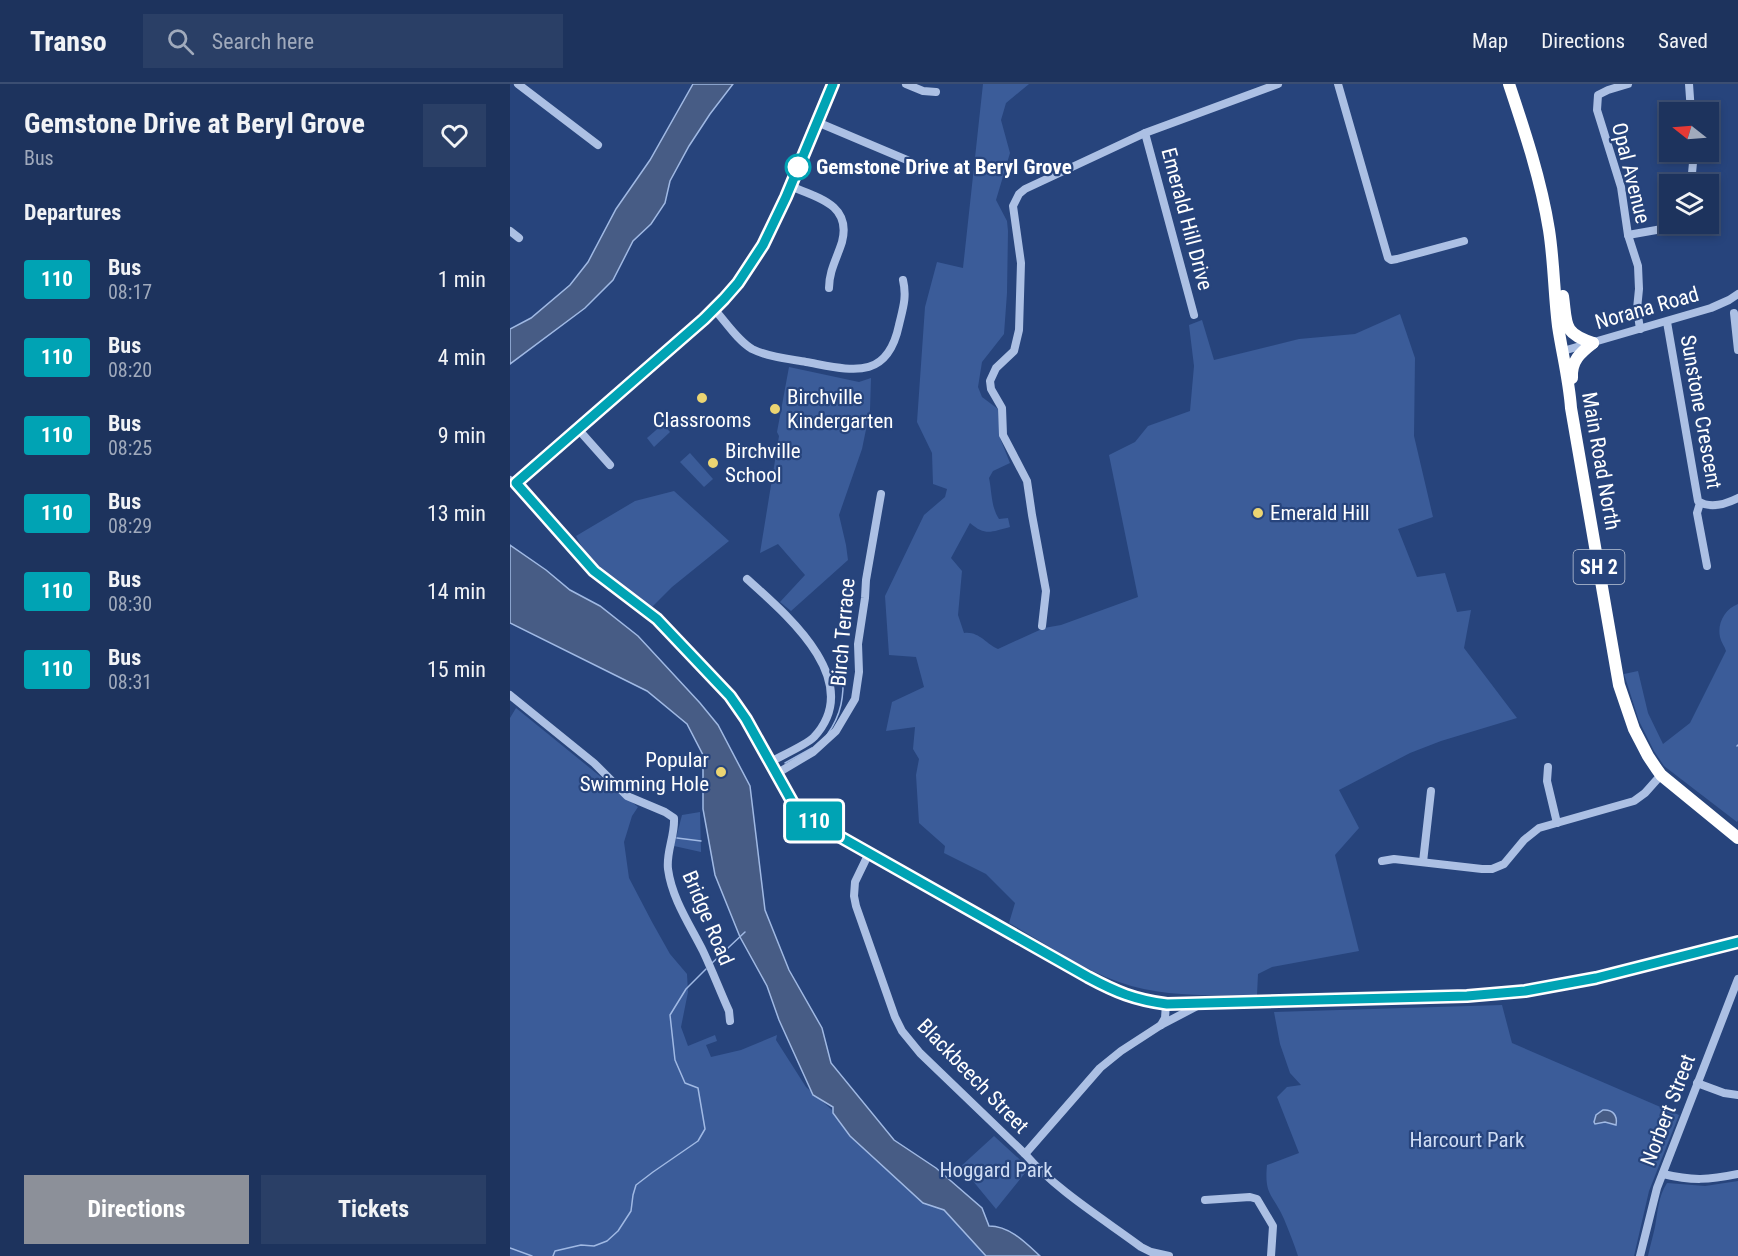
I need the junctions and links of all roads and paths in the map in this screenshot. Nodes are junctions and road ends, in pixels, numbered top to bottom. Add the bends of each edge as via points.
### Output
1 (516, 84) edge
2 (833, 84) edge
3 (906, 84) edge
4 (1278, 84) edge
5 (1338, 84) edge
6 (1509, 84) edge
7 (1628, 84) edge
8 (1689, 84) edge
9 (510, 89) edge
10 (936, 92) dead end
11 (1690, 102) edge
12 (817, 122) junction
13 (1145, 133) junction
14 (598, 145) dead end
15 (918, 171) dead end
16 (790, 186) junction
17 (1659, 229) edge
18 (510, 231) edge
19 (1628, 235) junction
20 (519, 237) dead end
21 (1464, 241) dead end
22 (1552, 252) junction
23 (903, 280) dead end
24 (829, 288) dead end
25 (1738, 294) edge
26 (714, 309) junction
27 (1734, 313) dead end
28 (1194, 315) dead end
29 (1667, 322) junction
30 (1640, 329) junction
31 (1593, 343) junction
32 (1738, 350) edge
33 (1563, 351) junction
34 (1570, 394) junction
35 (578, 429) junction
36 (610, 465) dead end
37 (513, 482) edge
38 (881, 494) dead end
39 (1738, 498) edge
40 (1700, 503) junction
41 (1707, 566) dead end
42 (747, 579) dead end
43 (1042, 626) dead end
44 (510, 695) edge
45 (770, 762) junction
46 (1548, 767) dead end
47 (776, 774) junction
48 (1661, 775) junction
49 (1431, 791) dead end
50 (1557, 823) junction
51 (1737, 835) edge
52 (869, 853) junction
53 (1382, 861) dead end
54 (1423, 862) junction
55 (1738, 942) edge
56 (1738, 979) edge
57 (1735, 996) edge
58 (1204, 1002) junction
59 (1167, 1004) junction
60 (730, 1021) dead end
61 (1161, 1025) junction
62 (1697, 1083) junction
63 (1738, 1095) edge
64 (1024, 1154) junction
65 (1663, 1174) junction
66 (1738, 1174) edge
67 (1205, 1200) dead end
68 (1170, 1256) edge
69 (1271, 1256) edge
70 (1640, 1256) edge

1 - 9 street
1 - 14 street
2 - 12 street
3 - 10 street
4 - 13 street, Emerald Hill Drive
5 - 21 street via 1388,258
6 - 22 highway, Main Road North / SH 2 via 1536,168
7 - 19 street, Opal Avenue via 1598,95 1597,110 1621,187
8 - 11 street
12 - 15 street via 907,160
12 - 16 street
13 - 28 street, Emerald Hill Drive
13 - 43 street, Emerald Hill Drive via 1025,189 1013,206 1021,262 1019,330 1014,351 996,368 990,381 1002,408 1003,435 1027,481 1046,591
16 - 24 street via 832,204 842,218 842,240
16 - 26 street via 754,260
17 - 19 street
18 - 20 street
19 - 30 street, Opal Avenue via 1638,266
22 - 31 highway via 1559,265 1569,328 1574,336
22 - 33 highway, Main Road North / SH 2
23 - 26 street via 906,292 892,348 875,365 863,370 763,353 745,343
25 - 29 street, Norana Road via 1711,308
26 - 35 street
27 - 32 street
29 - 30 street, Norana Road
29 - 40 street, Sunstone Crescent
30 - 31 street, Norana Road
31 - 33 street, Norana Road
31 - 34 highway via 1575,359
33 - 34 highway, Main Road North / SH 2
34 - 48 highway, Main Road North / SH 2 via 1619,685 1634,729
35 - 36 street
35 - 37 street
37 - 45 street via 594,571 657,619 723,688 741,710
38 - 47 street, Birch Terrace via 866,580 855,699 836,731 813,752
39 - 40 street, Sunstone Crescent via 1714,505
40 - 41 street via 1697,513
42 - 45 street via 808,639 832,694 826,719 813,738
44 - 60 street, Bridge Road via 594,763 627,796 674,818 667,859 672,888 711,969
45 - 47 street
46 - 50 street via 1547,781
47 - 52 street via 801,812
48 - 50 street via 1635,801
48 - 51 highway, Main Road North / SH 2
49 - 54 street
50 - 54 street via 1530,834 1510,859 1498,867 1482,869
52 - 59 street via 1104,986 1133,998
52 - 64 street, Blackbeech Street via 855,882 854,896 902,1031
53 - 54 street
55 - 58 street via 1596,978 1525,991 1467,996
56 - 57 street, Norbert Street
57 - 62 street, Norbert Street
58 - 59 street
58 - 61 street
59 - 61 street
61 - 64 street via 1100,1068
62 - 63 street
62 - 65 street, Norbert Street
64 - 68 street, Blackbeech Street via 1060,1187 1141,1247
65 - 66 street via 1698,1180
65 - 70 street, Norbert Street
67 - 69 street via 1257,1199 1273,1228

